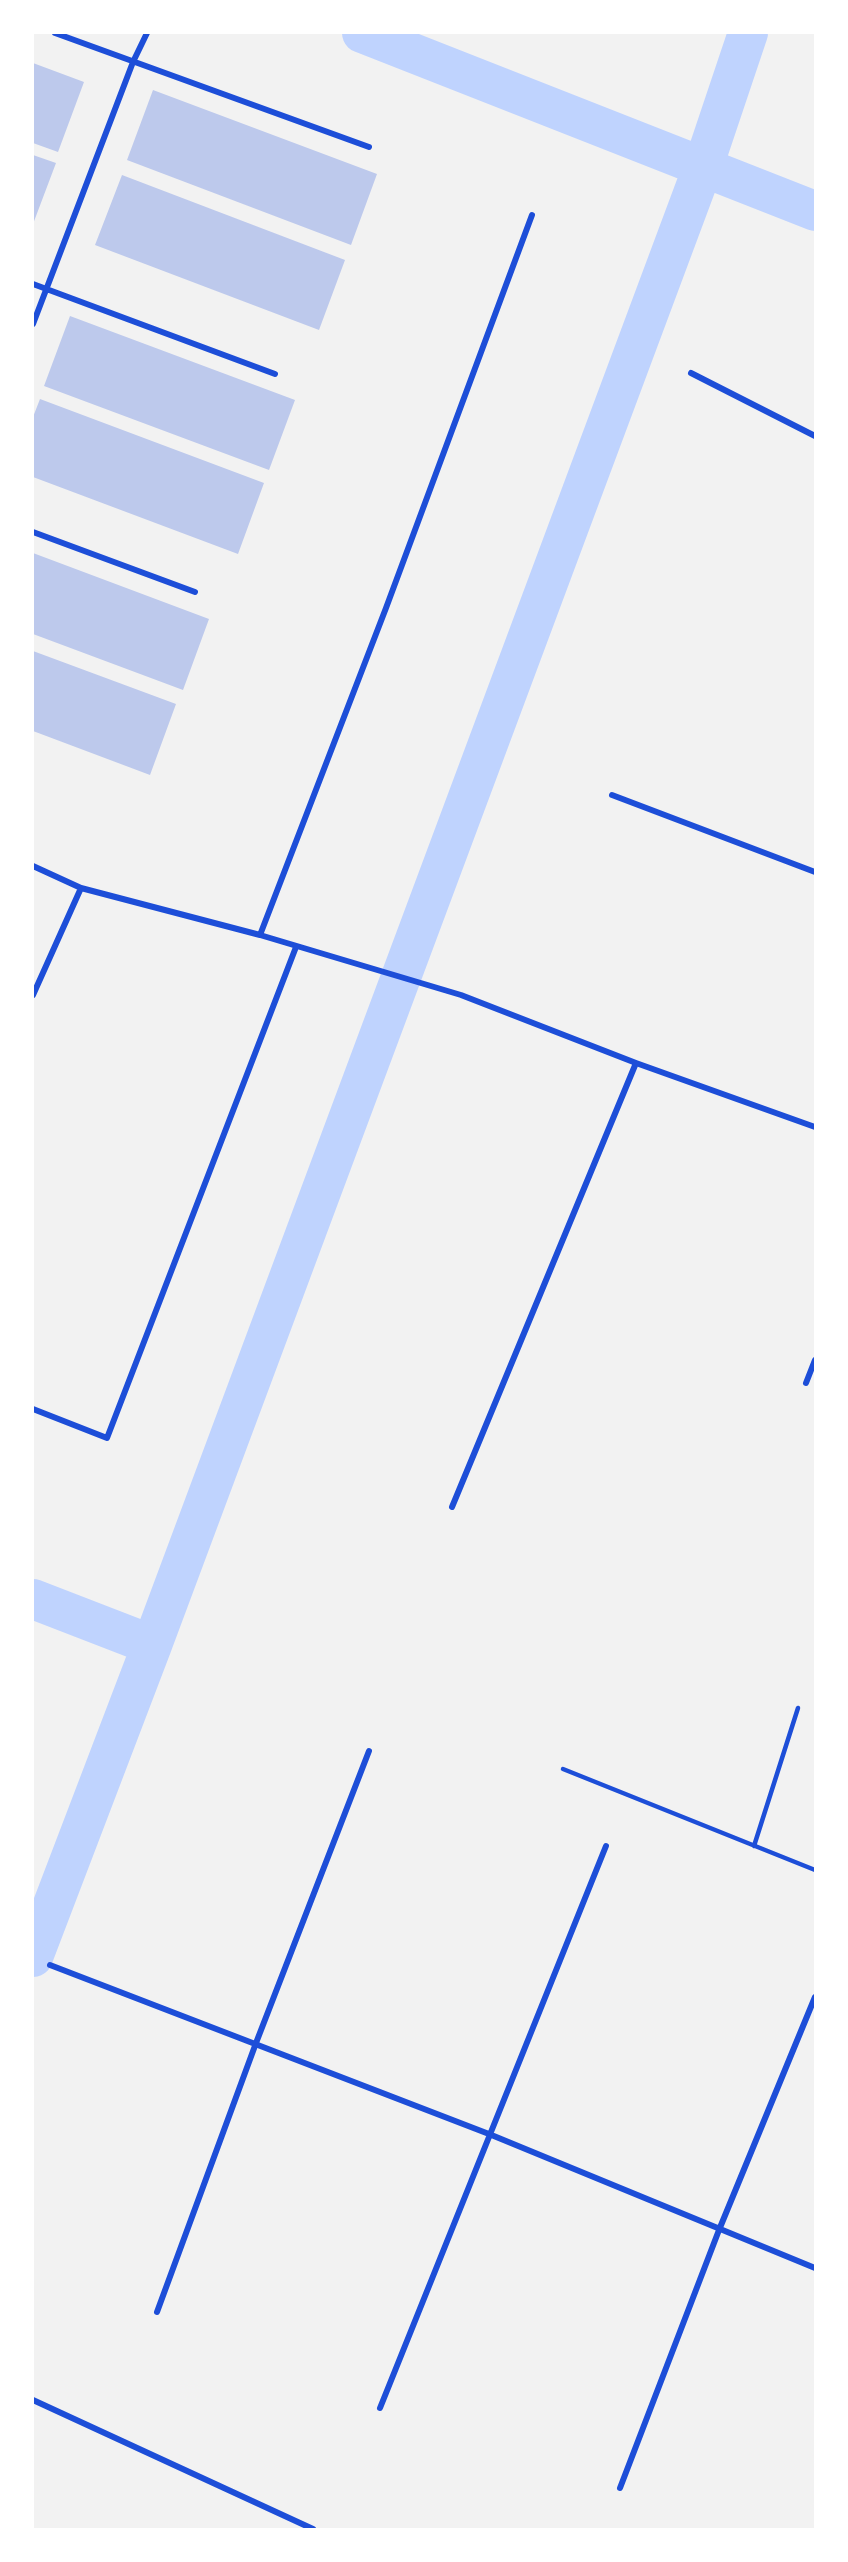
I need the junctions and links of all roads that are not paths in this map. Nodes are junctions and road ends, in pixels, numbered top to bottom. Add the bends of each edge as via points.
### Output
1 (55, 33) edge
2 (147, 33) edge
3 (133, 62) junction
4 (369, 147) dead end
5 (532, 215) dead end
6 (33, 284) edge
7 (46, 289) junction
8 (33, 324) edge
9 (691, 373) dead end
10 (275, 374) dead end
11 (815, 436) edge
12 (33, 532) edge
13 (195, 592) dead end
14 (612, 795) dead end
15 (33, 866) edge
16 (815, 872) edge
17 (81, 888) junction
18 (260, 935) junction
19 (296, 947) junction
20 (33, 995) edge
21 (636, 1063) junction
22 (815, 1127) edge
23 (815, 1360) edge
24 (806, 1383) dead end
25 (33, 1409) edge
26 (452, 1507) dead end
27 (798, 1708) dead end
28 (369, 1751) dead end
29 (563, 1769) dead end
30 (606, 1846) dead end
31 (754, 1846) junction
32 (815, 1870) edge
33 (50, 1965) dead end
34 (815, 1997) edge
35 (256, 2043) junction
36 (489, 2134) junction
37 (719, 2230) junction
38 (815, 2268) edge
39 (157, 2312) dead end
40 (33, 2400) edge
41 (380, 2408) dead end
42 (620, 2488) dead end
43 (314, 2529) edge

1 - 3 street
2 - 3 street
3 - 4 street
3 - 7 street
5 - 18 street
6 - 7 street
7 - 8 street
7 - 10 street
9 - 11 street
12 - 13 street
14 - 16 street
15 - 17 street
17 - 18 street
17 - 20 street
18 - 19 street
19 - 21 street via 461,996
19 - 25 street via 107,1438
21 - 22 street
21 - 26 street
23 - 24 street
27 - 31 lane
28 - 35 street
29 - 31 lane
30 - 36 street
31 - 32 lane
33 - 35 street
34 - 37 street
35 - 36 street
35 - 39 street
36 - 37 street
36 - 41 street
37 - 38 street
37 - 42 street
40 - 43 street

